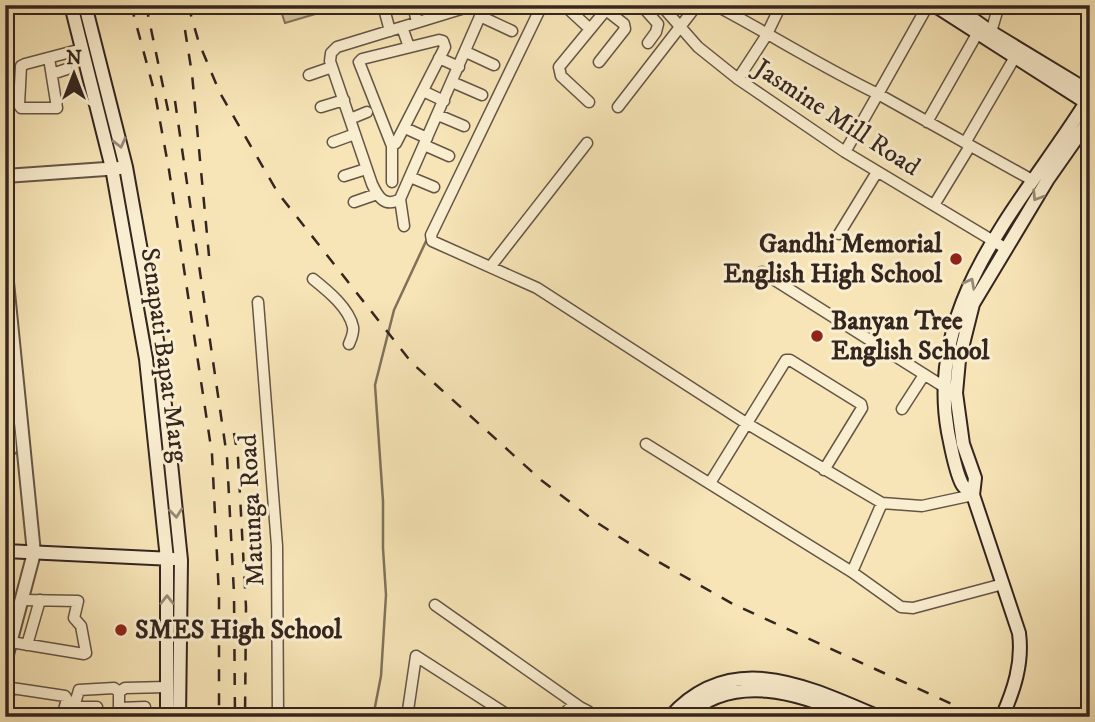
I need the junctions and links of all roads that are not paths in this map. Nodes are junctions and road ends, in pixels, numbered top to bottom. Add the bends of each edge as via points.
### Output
1 (71, 5) edge
2 (85, 5) edge
3 (383, 5) edge
4 (413, 5) edge
5 (474, 5) edge
6 (485, 5) edge
7 (542, 5) edge
8 (564, 5) edge
9 (641, 5) edge
10 (661, 5) edge
11 (697, 5) edge
12 (715, 5) edge
13 (781, 5) edge
14 (999, 5) edge
15 (936, 6) edge
16 (608, 8) edge
17 (961, 8) edge
18 (439, 16) junction
19 (482, 17) junction
20 (417, 22) junction
21 (402, 27) junction
22 (679, 27) junction
23 (590, 29) junction
24 (390, 31) junction
25 (512, 31) dead end
26 (767, 32) junction
27 (991, 32) junction
28 (977, 34) junction
29 (372, 36) junction
30 (439, 40) junction
31 (648, 43) dead end
32 (409, 47) junction
33 (466, 52) junction
34 (377, 55) junction
35 (1015, 57) junction
36 (49, 58) junction
37 (439, 58) junction
38 (77, 59) junction
39 (599, 62) dead end
40 (494, 65) dead end
41 (332, 66) junction
42 (459, 68) junction
43 (52, 74) junction
44 (309, 75) dead end
45 (738, 79) junction
46 (453, 82) junction
47 (423, 91) junction
48 (878, 94) junction
49 (482, 95) dead end
50 (1087, 96) edge
51 (344, 100) junction
52 (444, 101) junction
53 (589, 102) dead end
54 (321, 107) dead end
55 (618, 107) dead end
56 (367, 112) dead end
57 (438, 115) junction
58 (350, 118) junction
59 (1090, 120) edge
60 (927, 122) junction
61 (464, 126) dead end
62 (405, 128) junction
63 (355, 134) junction
64 (333, 142) dead end
65 (426, 142) junction
66 (587, 144) dead end
67 (968, 145) junction
68 (393, 146) junction
69 (845, 152) junction
70 (1057, 154) junction
71 (449, 156) dead end
72 (126, 167) junction
73 (112, 168) junction
74 (366, 169) junction
75 (877, 172) junction
76 (5, 176) edge
77 (344, 176) dead end
78 (410, 177) junction
79 (1032, 180) junction
80 (392, 182) dead end
81 (434, 187) dead end
82 (377, 194) junction
83 (400, 199) junction
84 (354, 202) dead end
85 (934, 205) junction
86 (404, 226) dead end
87 (138, 232) junction
88 (124, 234) junction
89 (839, 234) dead end
90 (1000, 244) junction
91 (5, 262) edge
92 (491, 266) junction
93 (762, 272) dead end
94 (313, 279) dead end
95 (258, 302) dead end
96 (151, 308) junction
97 (137, 311) junction
98 (349, 344) dead end
99 (10, 351) edge
100 (923, 375) junction
101 (943, 387) junction
102 (956, 393) junction
103 (902, 410) dead end
104 (746, 423) junction
105 (10, 432) dead end
106 (646, 444) dead end
107 (957, 446) junction
108 (11, 450) dead end
109 (824, 470) junction
110 (166, 482) junction
111 (710, 483) junction
112 (973, 495) junction
113 (882, 503) junction
114 (5, 551) edge
115 (34, 553) junction
116 (174, 559) junction
117 (852, 572) junction
118 (1003, 584) junction
119 (22, 600) junction
120 (40, 600) junction
121 (435, 606) dead end
122 (11, 642) junction
123 (27, 645) junction
124 (5, 662) edge
125 (8, 687) edge
126 (167, 687) junction
127 (721, 688) junction
128 (119, 692) junction
129 (580, 706) junction
130 (97, 707) dead end
131 (145, 707) dead end
132 (5, 712) edge
133 (72, 712) edge
134 (119, 712) edge
135 (857, 714) edge
136 (22, 717) edge
137 (62, 717) edge
138 (167, 717) edge
139 (179, 717) edge
140 (278, 717) edge
141 (407, 717) edge
142 (511, 717) edge
143 (562, 717) edge
144 (597, 717) edge
145 (670, 717) edge
146 (685, 717) edge
147 (879, 717) edge
148 (1002, 717) edge

1 - 38 main road, Senapati Bapat Marg
2 -> 72 main road, Senapati Bapat Marg
3 - 24 street
4 - 20 street
5 - 18 street
6 - 19 street
7 - 92 street via 431,235 432,241
8 - 23 street
9 - 31 street via 659,24
10 - 22 street, Jasmine Mill Road
11 - 22 street
12 - 26 street
13 - 26 street
14 - 27 street
15 - 28 main road
15 - 48 street
16 - 23 street
16 - 39 street via 625,29
17 - 27 main road
18 - 20 street
18 - 30 street
19 - 25 street
19 - 33 street
20 - 21 street
21 - 24 street
21 - 32 street
22 - 45 street, Jasmine Mill Road
22 - 55 street
23 - 53 street via 559,70
24 - 29 street
26 - 45 street
26 - 48 street
27 - 50 main road
28 - 35 main road
28 - 60 street
29 - 34 street
29 - 41 street via 337,47 331,53
30 - 32 street
30 - 37 street via 445,47
32 - 34 street
33 - 40 street
33 - 42 street
34 - 68 street via 362,59 359,65
35 - 50 main road
35 - 67 street
36 - 38 street
36 - 43 street
36 - 43 street via 21,66 21,108 57,108
37 - 42 street
37 - 47 street
38 - 43 street
38 - 73 main road, Senapati Bapat Marg
41 - 44 street
41 - 51 street
42 - 46 street
45 - 69 street, Jasmine Mill Road
46 - 49 street
46 - 52 street
47 - 52 street
47 - 62 street
48 - 60 street
48 - 69 street
50 - 70 main road
51 - 54 street
51 - 58 street
52 - 57 street
56 - 58 street
57 - 61 street
57 - 65 street
58 - 63 street
59 - 70 main road
60 - 67 street
62 - 65 street
62 - 68 street
63 - 64 street
63 - 74 street
65 - 71 street
65 - 78 street
66 - 92 street
67 - 79 street
67 - 85 street
68 - 80 street
69 - 75 street, Jasmine Mill Road
70 - 79 main road
70 -> 90 main road
72 - 73 main road
72 - 87 main road, Senapati Bapat Marg
73 - 76 main road
73 - 88 main road, Senapati Bapat Marg
74 - 77 street
74 - 82 street
75 - 85 street, Jasmine Mill Road
75 - 89 street
78 - 81 street
78 - 83 street
79 - 90 main road
82 - 83 street via 390,203
82 - 84 street
83 - 86 street
85 - 90 street, Jasmine Mill Road
87 - 88 main road
87 - 96 main road, Senapati Bapat Marg
88 - 97 main road, Senapati Bapat Marg
101 -> 90 main road via 947,353 967,288
90 - 102 main road via 973,304
91 - 99 main road
92 - 104 street via 537,288
93 - 100 street
94 - 98 street via 332,294 347,315 353,326
95 - 140 street, Matunga Road via 277,546
96 - 97 main road
96 - 110 main road, Senapati Bapat Marg via 160,358
97 - 110 main road, Senapati Bapat Marg
99 - 115 main road
100 - 101 street
100 - 103 street
101 - 102 street
101 - 107 main road
102 - 107 main road
104 - 109 street
104 - 109 street via 790,360 861,404
104 - 111 street
105 - 108 street
106 - 111 street
107 - 112 main road via 962,484
109 - 113 street
110 - 116 main road, Senapati Bapat Marg
111 - 117 street
112 - 113 street via 922,506
112 - 118 main road
113 - 117 street
114 - 115 main road
115 - 116 main road
115 - 119 main road
126 -> 116 main road, Senapati Bapat Marg
116 - 139 main road, Senapati Bapat Marg
117 - 118 street via 901,607 913,608
118 - 148 main road via 1021,650
119 - 120 street
119 - 122 main road
120 - 123 street
120 - 123 street via 78,601 74,618 81,626 86,653
121 - 129 street
122 - 123 street
122 - 124 main road
125 - 132 street
125 - 137 street via 65,696
126 - 128 street
126 - 138 main road, Senapati Bapat Marg
127 - 135 main road via 728,680 752,679 792,688
127 - 145 main road via 695,694
127 - 146 main road
128 - 133 street via 114,688 80,689
128 - 134 street
129 - 143 street via 570,707
129 - 144 street
130 - 133 street
131 - 134 street
132 - 136 street
135 - 147 main road
141 - 142 street via 416,656

